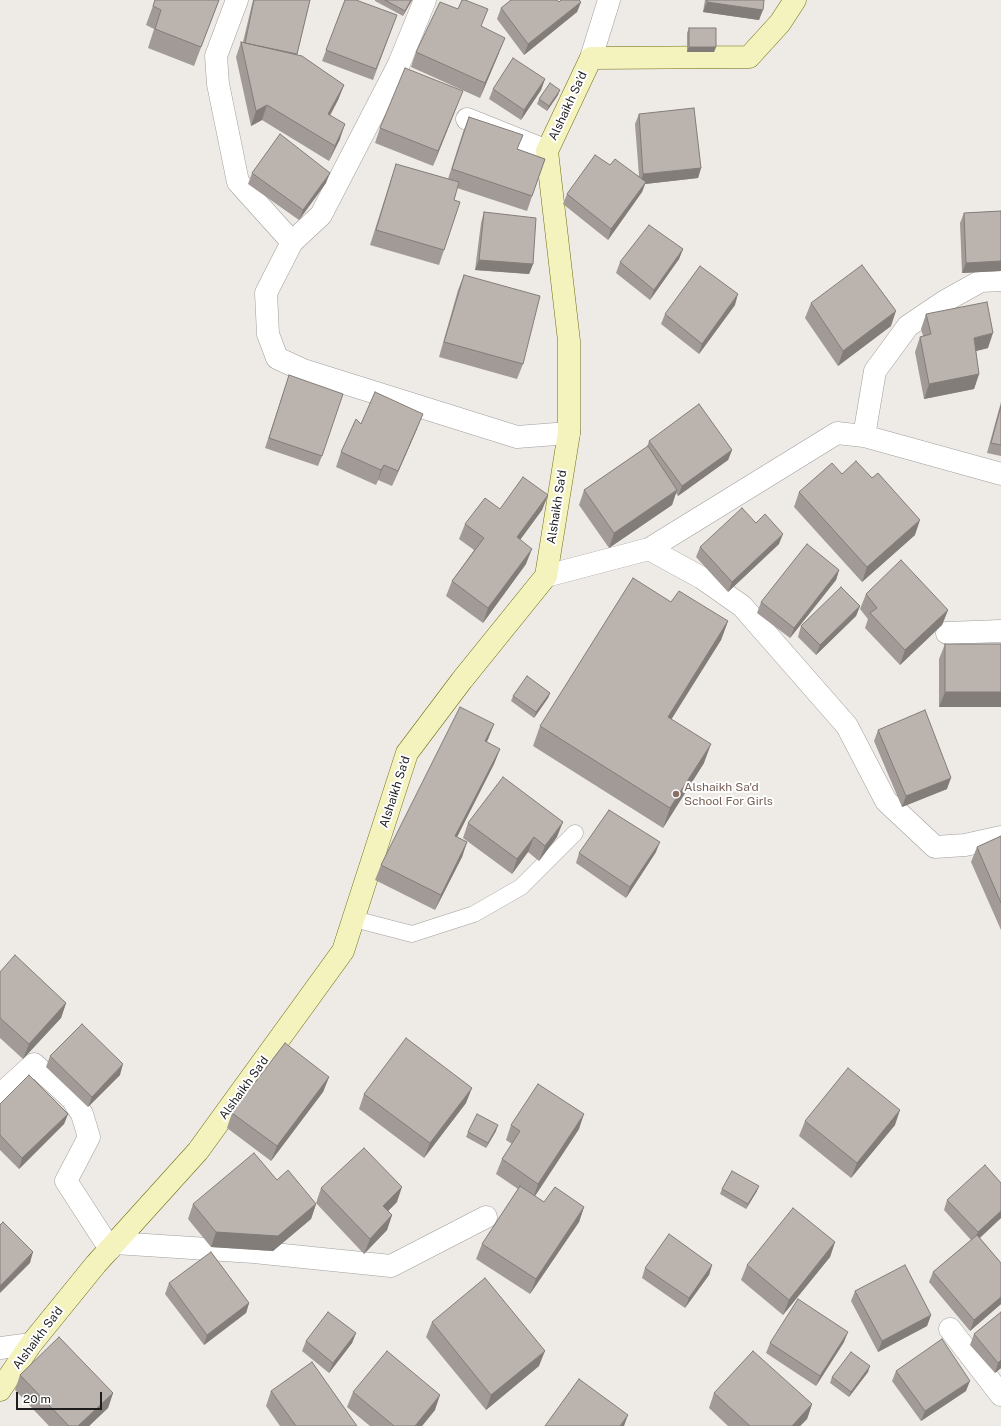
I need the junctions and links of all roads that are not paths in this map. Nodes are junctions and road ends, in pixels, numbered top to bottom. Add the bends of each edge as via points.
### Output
1 (237, 0) edge
2 (425, 0) edge
3 (609, 0) edge
4 (795, 0) edge
5 (591, 58) junction
6 (467, 118) edge
7 (547, 151) junction
8 (292, 242) junction
9 (1001, 280) edge
10 (569, 433) junction
11 (864, 436) junction
12 (1001, 474) edge
13 (649, 549) junction
14 (546, 576) junction
15 (1001, 631) edge
16 (947, 633) edge
17 (575, 833) dead end
18 (1001, 838) edge
19 (354, 919) junction
20 (0, 1095) edge
21 (486, 1216) dead end
22 (113, 1246) junction
23 (950, 1329) dead end
24 (31, 1344) junction
25 (0, 1348) edge
26 (0, 1390) edge
27 (1001, 1395) edge

1 - 8 street via 216,56 218,84 238,182
2 - 8 street via 399,64 321,215
3 - 5 street, Alshaikh Sa'd
4 - 5 street, Alshaikh Sa'd via 780,23 749,57
5 - 7 street, Alshaikh Sa'd
6 - 7 street
7 - 10 street, Alshaikh Sa'd via 569,341
8 - 10 street via 266,293 268,334 277,358 303,370 517,437
9 - 11 street via 981,281 908,326 875,371
10 - 14 street, Alshaikh Sa'd
11 - 12 street
11 - 13 street via 837,433
13 - 14 street
13 - 18 street via 702,578 742,606 847,726 886,801 935,847
14 - 19 street, Alshaikh Sa'd via 407,753
15 - 16 street
17 - 19 lane via 521,887 474,914 412,934
19 - 22 street, Alshaikh Sa'd via 344,951 198,1151
20 - 22 street via 34,1064 72,1099 82,1114 89,1137 66,1181
21 - 22 street via 391,1266 254,1252
22 - 24 street, Alshaikh Sa'd
23 - 27 street
24 - 25 street
24 - 26 street, Alshaikh Sa'd

